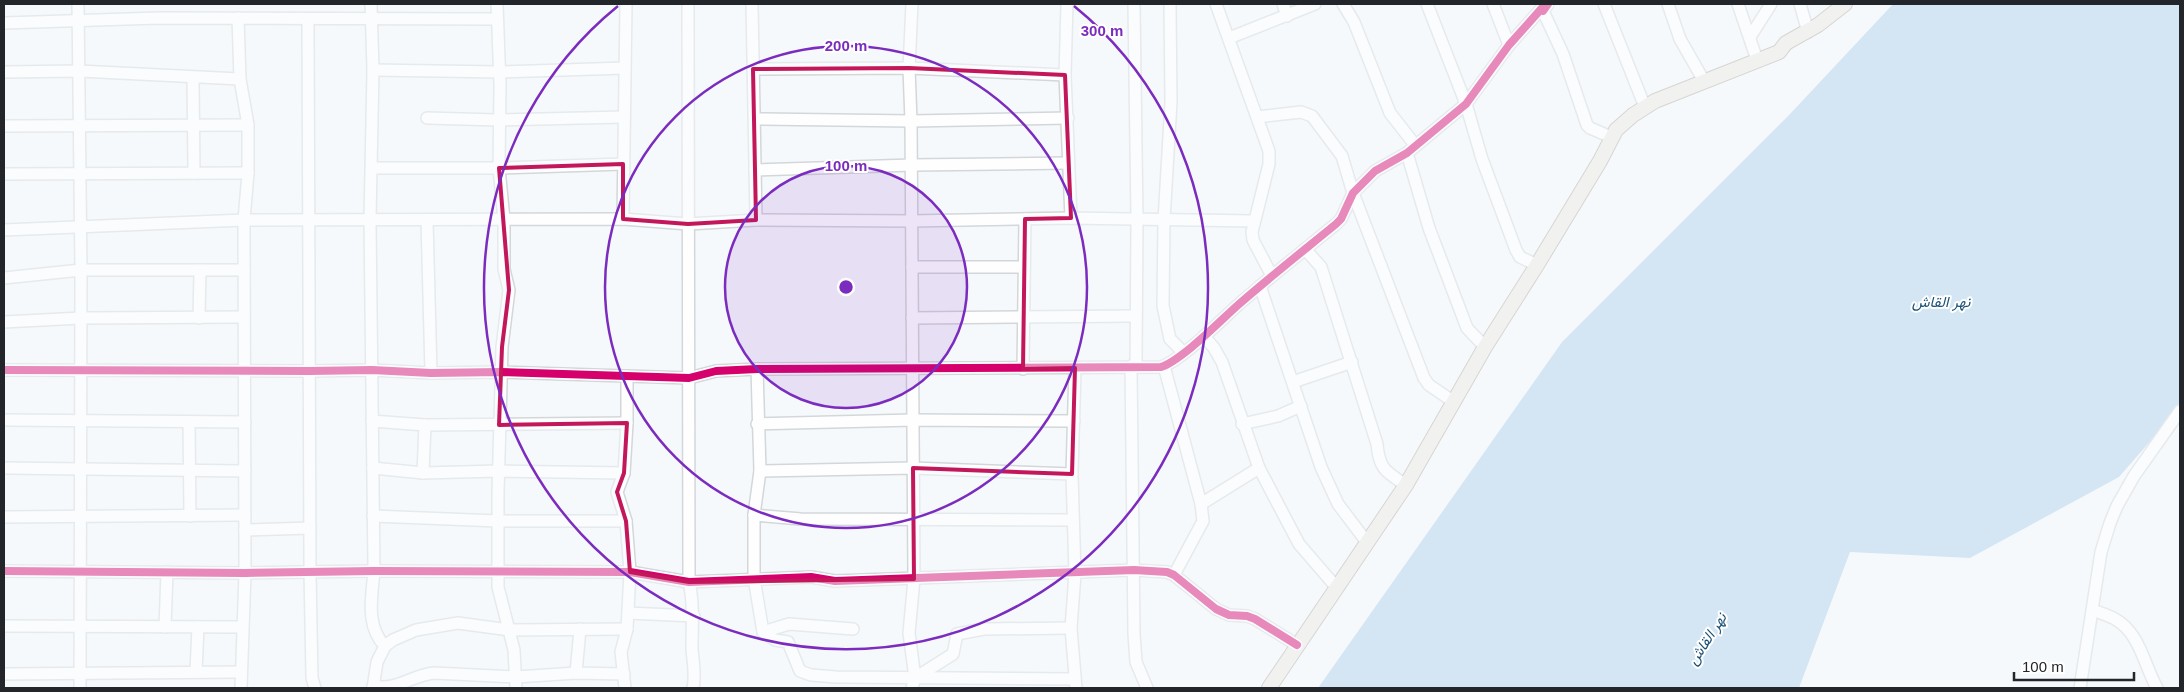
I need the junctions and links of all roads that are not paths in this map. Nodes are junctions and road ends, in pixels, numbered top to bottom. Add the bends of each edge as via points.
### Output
1 (78, 4) edge
2 (371, 4) edge
3 (497, 4) edge
4 (626, 4) edge
5 (688, 4) edge
6 (752, 4) edge
7 (912, 4) edge
8 (1067, 4) edge
9 (1134, 4) edge
10 (1170, 4) edge
11 (1216, 4) edge
12 (1283, 4) edge
13 (1315, 4) edge
14 (1343, 4) edge
15 (1427, 4) edge
16 (1493, 4) edge
17 (1604, 4) edge
18 (1668, 4) edge
19 (1738, 4) edge
20 (1771, 4) edge
21 (1800, 4) edge
22 (1844, 4) edge
23 (1544, 6) edge
24 (1287, 16) junction
25 (238, 18) junction
26 (372, 18) junction
27 (308, 19) junction
28 (497, 19) junction
29 (78, 22) junction
30 (4, 23) edge
31 (1808, 32) junction
32 (1750, 37) junction
33 (1229, 38) junction
34 (1509, 45) junction
35 (1757, 60) junction
36 (625, 68) junction
37 (909, 68) junction
38 (754, 69) junction
39 (373, 70) junction
40 (4, 72) edge
41 (79, 72) junction
42 (499, 72) junction
43 (1065, 75) junction
44 (194, 78) junction
45 (240, 78) junction
46 (1704, 82) junction
47 (1466, 104) junction
48 (1645, 107) junction
49 (624, 117) junction
50 (1257, 117) junction
51 (427, 118) dead end
52 (755, 118) junction
53 (1068, 118) junction
54 (498, 120) junction
55 (911, 121) junction
56 (194, 125) junction
57 (248, 125) junction
58 (4, 126) edge
59 (80, 126) junction
60 (1611, 137) junction
61 (1411, 149) junction
62 (1068, 163) junction
63 (623, 164) junction
64 (912, 165) junction
65 (372, 168) junction
66 (499, 168) junction
67 (755, 170) junction
68 (79, 173) junction
69 (194, 173) junction
70 (248, 173) junction
71 (4, 174) edge
72 (1352, 193) junction
73 (1071, 218) junction
74 (623, 219) junction
75 (1025, 219) junction
76 (1137, 219) junction
77 (244, 220) junction
78 (309, 220) junction
79 (370, 220) junction
80 (427, 220) junction
81 (504, 220) junction
82 (756, 220) junction
83 (1164, 220) junction
84 (911, 221) junction
85 (1253, 222) junction
86 (688, 224) junction
87 (80, 225) junction
88 (4, 230) edge
89 (1306, 249) junction
90 (1537, 265) junction
91 (912, 267) junction
92 (1024, 267) junction
93 (81, 270) junction
94 (200, 270) junction
95 (244, 270) junction
96 (1272, 276) junction
97 (4, 278) edge
98 (1260, 286) junction
99 (1136, 316) junction
100 (1024, 317) junction
101 (81, 318) junction
102 (199, 318) junction
103 (244, 318) junction
104 (912, 318) junction
105 (4, 322) edge
106 (1204, 336) junction
107 (1485, 347) junction
108 (1183, 352) junction
109 (1352, 362) junction
110 (1133, 366) junction
111 (1164, 366) junction
112 (912, 368) junction
113 (1075, 368) junction
114 (757, 369) junction
115 (1023, 369) junction
116 (4, 370) edge
117 (81, 370) junction
118 (372, 370) junction
119 (244, 371) junction
120 (309, 371) junction
121 (501, 372) junction
122 (431, 373) junction
123 (627, 376) junction
124 (689, 378) junction
125 (1293, 382) junction
126 (1454, 402) junction
127 (1301, 406) junction
128 (2180, 411) edge
129 (4, 420) edge
130 (913, 420) junction
131 (81, 421) junction
132 (372, 421) junction
133 (1074, 421) junction
134 (189, 422) junction
135 (244, 422) junction
136 (627, 423) junction
137 (757, 424) junction
138 (1242, 424) junction
139 (425, 425) junction
140 (499, 425) junction
141 (4, 468) edge
142 (373, 468) junction
143 (913, 468) junction
144 (1259, 468) junction
145 (80, 469) junction
146 (190, 470) junction
147 (245, 471) junction
148 (498, 471) junction
149 (760, 471) junction
150 (423, 473) junction
151 (624, 473) junction
152 (1072, 474) junction
153 (1406, 485) junction
154 (1201, 504) junction
155 (245, 515) junction
156 (754, 515) junction
157 (190, 516) junction
158 (374, 516) junction
159 (4, 517) edge
160 (80, 518) junction
161 (912, 519) junction
162 (1073, 520) junction
163 (498, 521) junction
164 (626, 521) junction
165 (310, 528) junction
166 (245, 530) junction
167 (1366, 541) junction
168 (4, 570) edge
169 (374, 570) junction
170 (1134, 570) junction
171 (80, 572) junction
172 (167, 572) junction
173 (310, 572) junction
174 (498, 572) junction
175 (630, 572) junction
176 (245, 573) junction
177 (1075, 574) junction
178 (1174, 575) junction
179 (754, 578) junction
180 (914, 578) junction
181 (689, 582) junction
182 (1337, 588) junction
183 (2093, 610) junction
184 (628, 612) junction
185 (694, 616) junction
186 (4, 626) edge
187 (80, 626) junction
188 (165, 627) junction
189 (198, 627) junction
190 (242, 627) junction
191 (1071, 628) junction
192 (580, 629) junction
193 (853, 629) dead end
194 (510, 630) junction
195 (626, 630) junction
196 (763, 632) junction
197 (1297, 645) junction
198 (384, 646) junction
199 (196, 672) junction
200 (241, 672) junction
201 (4, 674) edge
202 (80, 674) junction
203 (576, 674) junction
204 (624, 674) junction
205 (516, 683) edge
206 (914, 683) edge
207 (1076, 683) edge
208 (373, 687) edge
209 (80, 688) edge
210 (241, 688) edge
211 (315, 688) edge
212 (625, 688) edge
213 (693, 688) edge
214 (1147, 688) edge
215 (1269, 688) edge
216 (2080, 688) edge
217 (2156, 688) edge

1 - 29 street
2 - 26 street
3 - 28 street
4 - 36 street
5 - 86 street
6 - 38 street
7 - 37 street
8 - 43 street
9 - 76 street
10 - 83 street via 1171,102
11 - 33 street
12 - 24 street
13 - 24 street
14 - 61 street via 1354,22 1390,113
15 - 47 street
16 - 34 street
17 - 48 street
18 - 46 street via 1680,39
19 - 32 street
20 - 32 street
21 - 31 street
22 - 31 main road
23 - 34 street
23 - 60 street via 1587,125
24 - 33 street
25 - 27 street
25 - 29 street
25 - 45 street
26 - 27 street
26 - 28 street
26 - 39 street
27 - 78 street
28 - 42 street
29 - 30 street
29 - 41 street
31 - 35 main road via 1786,43 1778,52
32 - 35 street
33 - 50 street
34 - 47 street
35 - 46 main road
36 - 42 street
36 - 49 street
37 - 38 street
37 - 43 street
37 - 55 street
38 - 52 street
39 - 42 street
39 - 65 street
40 - 41 street
41 - 44 street
41 - 59 street
42 - 54 street
43 - 53 street
44 - 45 street
44 - 56 street
45 - 57 street
46 - 48 main road
47 - 61 street
47 - 90 street via 1482,160 1516,250 1520,257
48 - 60 main road
49 - 54 street
49 - 63 street
50 - 72 street via 1301,112 1312,116 1342,156
50 - 85 street via 1270,157
51 - 54 street
52 - 55 street
52 - 67 street
53 - 55 street
53 - 62 street
54 - 66 street
55 - 64 street
56 - 57 street
56 - 59 street
56 - 69 street
57 - 70 street
58 - 59 street
59 - 68 street
60 - 90 main road
61 - 72 street via 1375,171
61 - 107 street via 1429,228 1467,328
62 - 64 street
62 - 73 street
63 - 66 street
63 - 74 street
64 - 67 street
64 - 84 street
65 - 66 street
65 - 79 street
66 - 81 street
67 - 82 street
68 - 69 street
68 - 71 street
68 - 87 street
69 - 70 street
70 - 77 street
72 - 89 street via 1341,219
72 - 126 street via 1424,378
73 - 75 street
73 - 76 street
74 - 81 street
74 - 86 street
75 - 84 street
75 - 92 street
76 - 83 street
76 - 99 street
77 - 78 street
77 - 87 street
77 - 95 street
78 - 79 street
78 - 120 street
79 - 80 street
79 - 118 street
80 - 81 street
80 - 122 street
81 - 121 street via 504,268 509,290
82 - 84 street
82 - 86 street
83 - 85 street
83 - 108 street via 1164,306 1170,339
84 - 91 street
85 - 96 street via 1253,240
86 - 124 street
87 - 88 street
87 - 93 street
89 - 96 street
89 - 109 street via 1321,267
90 - 107 main road
91 - 92 street
91 - 104 street
92 - 100 street
93 - 94 street
93 - 97 street
93 - 101 street
94 - 95 street
94 - 102 street
95 - 103 street
96 - 98 street
98 - 106 street
98 - 125 street
99 - 100 street
99 - 110 street
100 - 104 street
100 - 115 street
101 - 102 street
101 - 105 street
101 - 117 street
102 - 103 street
103 - 119 street
104 - 112 street
106 - 108 street
106 - 138 street via 1222,362
107 - 126 main road
108 - 111 street
109 - 125 street
109 - 153 street via 1377,444 1378,459 1385,471
110 - 111 street
110 - 113 street
110 - 170 street
111 - 154 street
112 - 114 street
112 - 115 street
112 - 130 street
113 - 115 street
113 - 133 street
114 - 124 street via 716,371
114 - 137 street
116 - 117 street
117 - 119 street
117 - 131 street
118 - 120 street
118 - 122 street
118 - 132 street
119 - 120 street
119 - 135 street
120 - 165 street
121 - 122 street
121 - 123 street
121 - 140 street
123 - 124 street
123 - 136 street
124 - 181 street
125 - 127 street
126 - 153 main road
127 - 138 street via 1278,416
127 - 167 street via 1338,504
128 - 183 street via 2151,450 2117,506 2101,552
129 - 131 street
130 - 133 street
130 - 137 street
130 - 143 street
131 - 134 street
131 - 145 street
132 - 139 street
132 - 142 street
133 - 152 street
134 - 135 street
134 - 146 street
135 - 147 street
136 - 140 street
136 - 151 street
137 - 149 street
138 - 144 street
139 - 140 street
139 - 150 street
140 - 148 street
141 - 145 street
142 - 150 street
142 - 158 street
143 - 149 street
143 - 152 street
143 - 161 street
144 - 154 street
144 - 182 street via 1298,544
145 - 146 street
145 - 160 street
146 - 147 street
146 - 157 street
147 - 155 street
148 - 150 street
148 - 151 street
148 - 163 street
149 - 156 street
151 - 164 street via 616,492
152 - 162 street
153 - 167 main road
154 - 178 street via 1203,521
155 - 157 street
155 - 166 street
156 - 161 street via 801,519
156 - 179 street
157 - 160 street
158 - 163 street
158 - 169 street
159 - 160 street
160 - 171 street
161 - 162 street
161 - 180 street
162 - 177 street
163 - 164 street
163 - 174 street
164 - 175 street
165 - 166 street
165 - 173 street
166 - 176 street
167 - 182 main road
168 - 171 street
169 - 173 street
169 - 174 street
169 - 198 street via 372,624
170 - 177 street
170 - 178 street
170 - 214 street via 1136,662
171 - 172 street
171 - 187 street
172 - 176 street
172 - 188 street
173 - 176 street
173 - 211 street via 312,678
174 - 175 street
174 - 194 street via 498,587
175 - 181 street
175 - 184 street
176 - 190 street
177 - 180 street
177 - 191 street
178 - 197 street via 1216,609 1229,615 1256,619
179 - 180 street via 811,577 835,581
179 - 181 street
179 - 196 street
180 - 206 street via 909,633
181 - 185 street
182 - 197 main road
183 - 216 street
183 - 217 street via 2115,618 2128,630 2140,649
184 - 185 street
184 - 195 street
185 - 213 street
186 - 187 street
187 - 188 street
187 - 202 street
188 - 189 street
189 - 190 street
189 - 199 street
190 - 200 street
191 - 206 street via 984,629 957,634 953,654
191 - 207 street
192 - 194 street
192 - 195 street
192 - 203 street
193 - 196 street via 789,624
194 - 198 street via 458,623 439,625 406,634
194 - 205 street
195 - 204 street via 621,652
196 - 206 street via 775,640 788,642 800,671 805,673
197 - 215 main road
198 - 208 street via 377,662
199 - 200 street
199 - 202 street
200 - 210 street
201 - 202 street
202 - 209 street
203 - 204 street
203 - 205 street
204 - 212 street
205 - 208 street via 434,673 391,687
206 - 207 street

